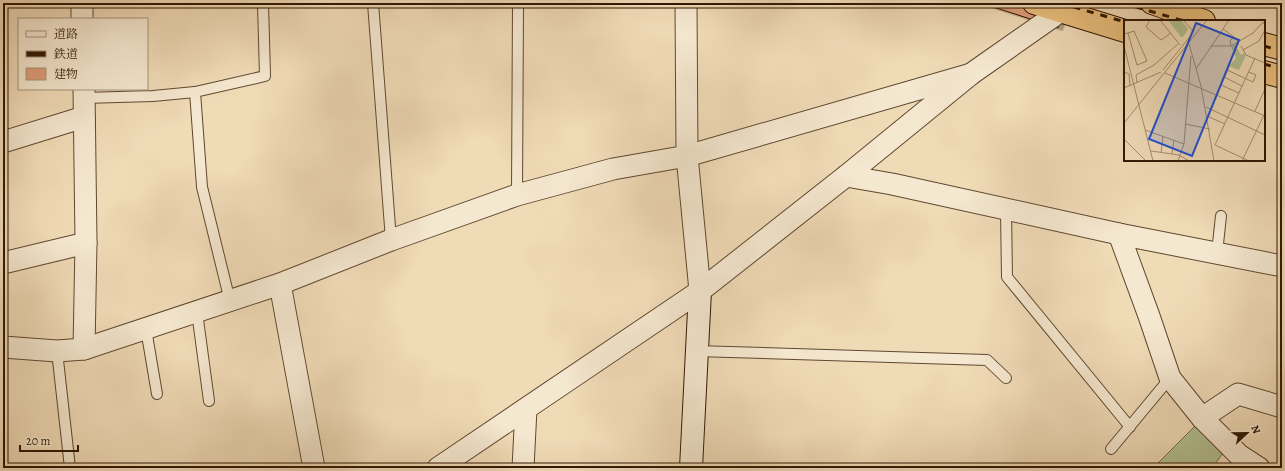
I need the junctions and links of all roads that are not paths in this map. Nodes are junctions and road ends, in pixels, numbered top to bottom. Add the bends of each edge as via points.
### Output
1 (82, 3) edge
2 (263, 3) edge
3 (372, 3) edge
4 (518, 3) edge
5 (686, 3) edge
6 (1034, 3) edge
7 (1152, 3) edge
8 (1061, 12) junction
9 (1195, 13) edge
10 (82, 18) edge
11 (1124, 30) edge
12 (1265, 44) edge
13 (1282, 49) edge
14 (1265, 72) edge
15 (971, 74) junction
16 (1282, 77) edge
17 (195, 92) junction
18 (84, 101) edge
19 (3, 142) edge
20 (687, 156) junction
21 (846, 176) junction
22 (517, 195) junction
23 (1006, 210) junction
24 (1221, 216) dead end
25 (1119, 234) junction
26 (391, 240) junction
27 (86, 243) junction
28 (1217, 253) junction
29 (3, 263) edge
30 (1282, 266) edge
31 (280, 284) junction
32 (700, 291) junction
33 (230, 301) junction
34 (197, 312) junction
35 (146, 329) junction
36 (3, 347) edge
37 (84, 349) junction
38 (57, 351) junction
39 (696, 351) junction
40 (1006, 378) dead end
41 (1170, 378) junction
42 (157, 394) dead end
43 (209, 401) dead end
44 (1282, 407) edge
45 (526, 409) junction
46 (1202, 418) junction
47 (1130, 427) junction
48 (1111, 450) dead end
49 (70, 468) edge
50 (314, 468) edge
51 (439, 468) edge
52 (523, 468) edge
53 (691, 468) edge
54 (1259, 468) edge

1 - 10 street
2 - 17 lane via 265,76
3 - 26 lane
4 - 22 lane
5 - 20 street
6 - 8 highway
7 - 9 highway
8 - 11 highway
8 - 15 street
12 - 13 highway
14 - 16 highway
15 - 20 street
15 - 21 street
17 - 18 lane
17 - 33 lane via 202,187
18 - 19 street
18 - 27 street
20 - 22 street via 613,169
20 - 32 street
21 - 23 street
21 - 32 street
22 - 26 street
23 - 25 street
23 - 47 lane via 1007,277
24 - 28 lane
25 - 28 street
25 - 41 street
26 - 31 street
27 - 29 street
27 - 37 street
28 - 30 street
31 - 33 street
31 - 50 street
32 - 39 street
32 - 45 street
33 - 34 street
34 - 35 street
34 - 43 lane
35 - 37 street
35 - 42 lane
36 - 38 street
37 - 38 street
38 - 49 lane
39 - 40 lane via 988,360
39 - 53 street
41 - 46 street
41 - 47 lane
44 - 46 street via 1238,394
45 - 51 street
45 - 52 street
46 - 54 street via 1239,455
47 - 48 lane

